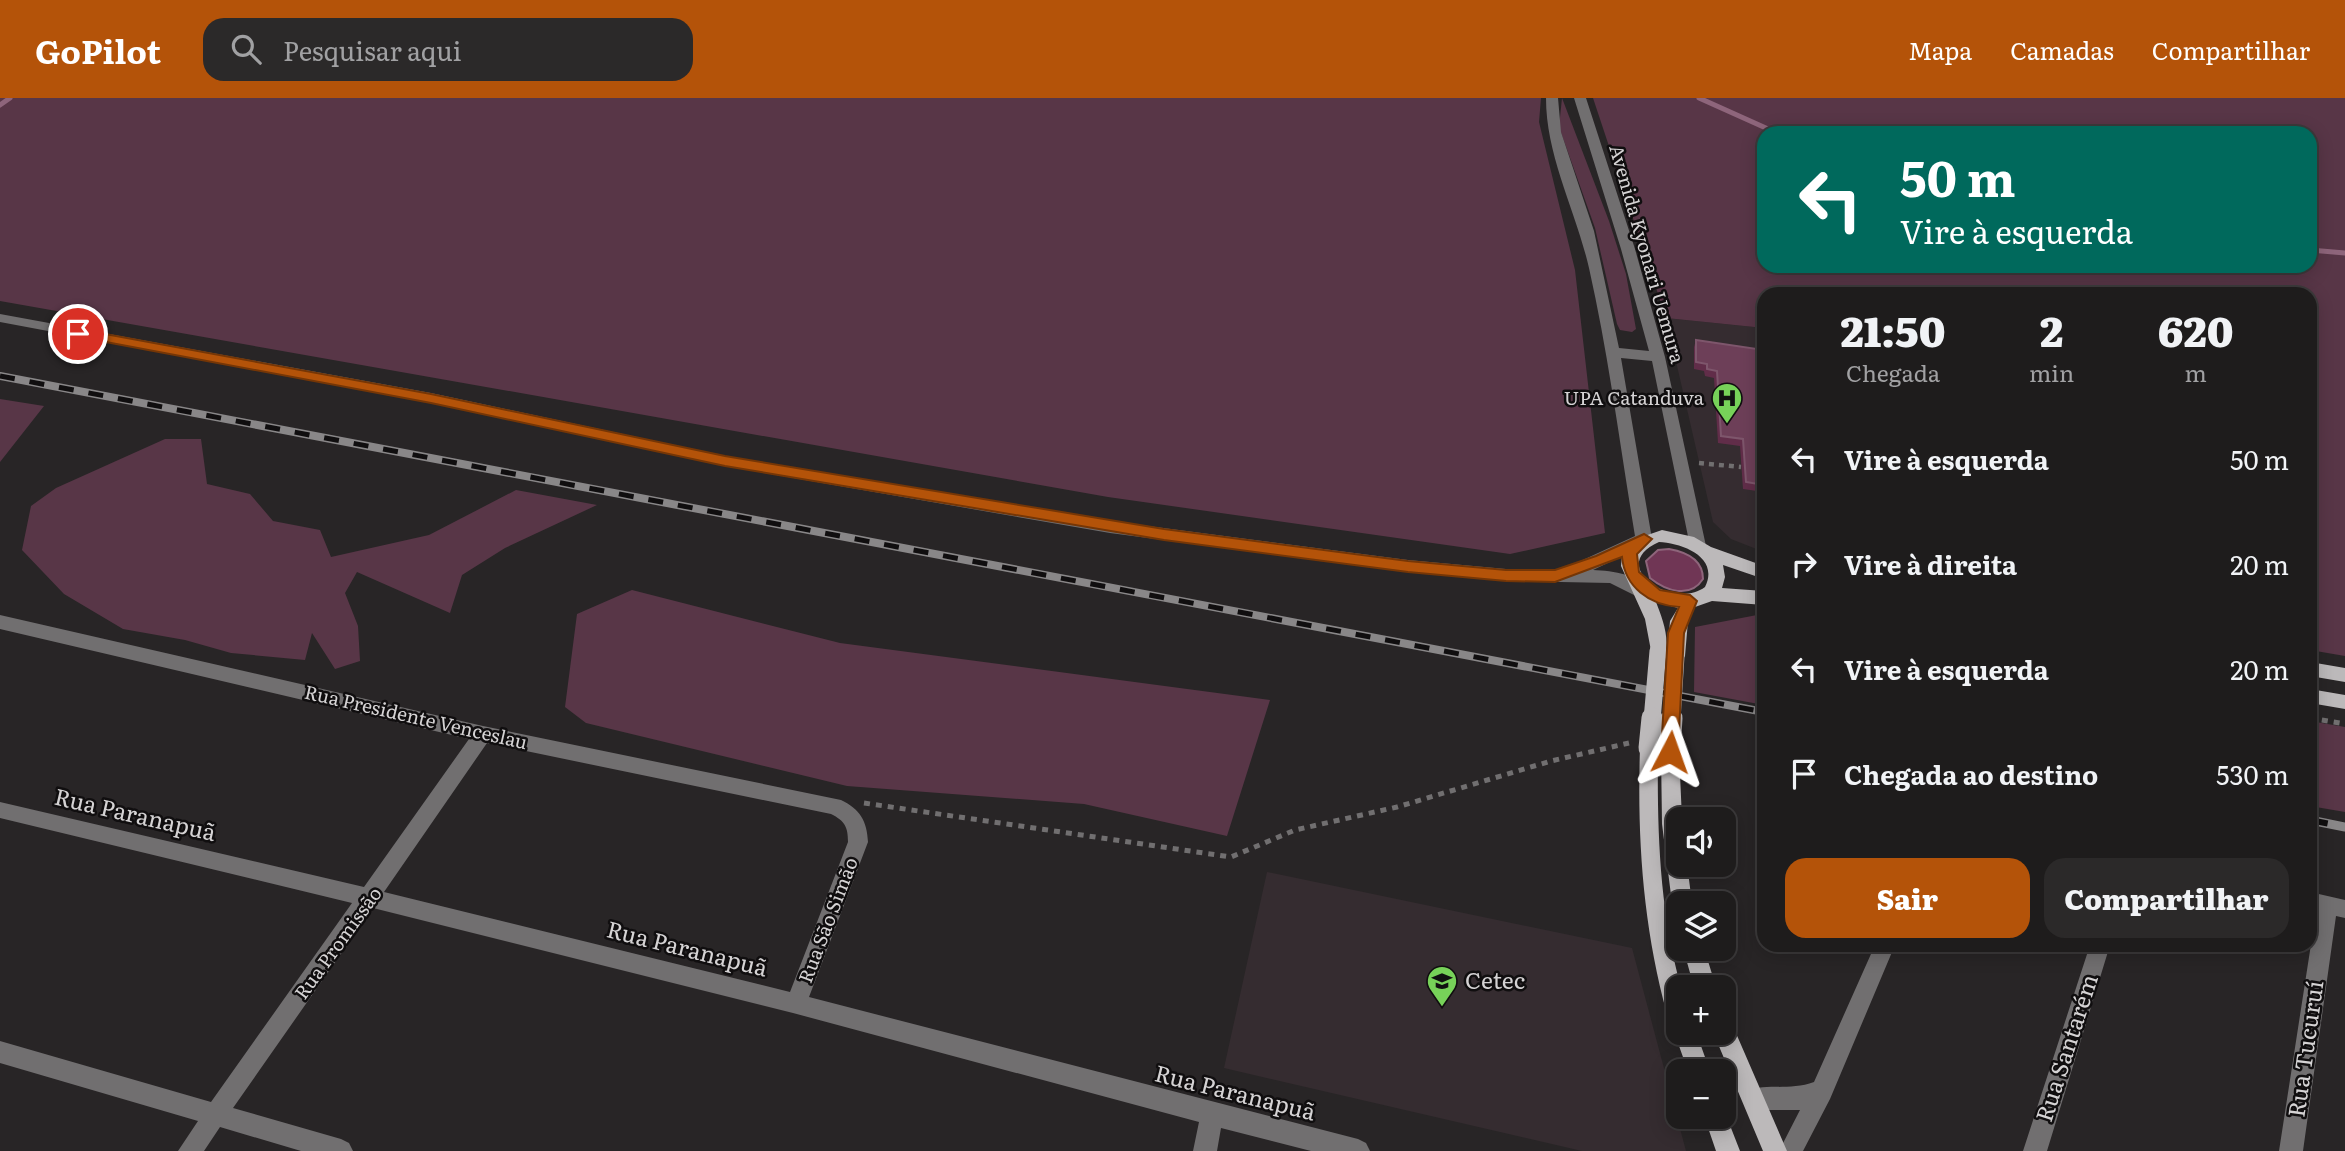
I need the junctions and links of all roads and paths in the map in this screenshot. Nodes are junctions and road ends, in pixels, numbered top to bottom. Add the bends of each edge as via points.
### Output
1 (1552, 98) edge
2 (1580, 98) edge
3 (0, 318) edge
4 (1611, 352) junction
5 (1658, 357) junction
6 (1680, 452) junction
7 (1741, 467) dead end
8 (1644, 539) junction
9 (1702, 549) junction
10 (1757, 570) edge
11 (1555, 576) junction
12 (1642, 589) junction
13 (1710, 594) junction
14 (1757, 597) edge
15 (1690, 601) junction
16 (0, 622) edge
17 (1667, 654) junction
18 (2317, 670) edge
19 (2345, 675) edge
20 (2317, 697) edge
21 (2345, 702) edge
22 (2317, 719) edge
23 (2345, 724) edge
24 (484, 734) junction
25 (1656, 746) junction
26 (834, 806) junction
27 (0, 810) edge
28 (1680, 891) edge
29 (371, 897) junction
30 (2327, 905) edge
31 (1882, 952) edge
32 (2098, 952) edge
33 (1668, 975) edge
34 (796, 1004) junction
35 (1730, 1045) edge
36 (0, 1052) edge
37 (1822, 1091) junction
38 (1755, 1099) junction
39 (214, 1116) junction
40 (1212, 1116) junction
41 (1720, 1129) edge
42 (190, 1151) edge
43 (341, 1151) edge
44 (1205, 1151) edge
45 (1357, 1151) edge
46 (1728, 1151) edge
47 (1775, 1151) edge
48 (1791, 1151) edge
49 (2035, 1151) edge
50 (2291, 1151) edge

1 - 4 street via 1558,143 1586,230
2 - 5 street, Avenida Kyonari Uemura
3 - 11 street via 431,398 725,461 1110,527 1408,566
4 - 5 street
4 - 8 street
5 - 6 street, Avenida Kyonari Uemura
6 - 7 path via 1694,454 1696,463
6 - 9 street, Avenida Kyonari Uemura
8 - 9 main road via 1671,536
8 - 11 street via 1601,561
8 - 12 main road via 1635,545 1629,564
9 - 10 main road
9 - 13 main road via 1718,574
11 - 12 street via 1610,577
12 - 15 main road via 1672,601
12 - 17 main road
13 - 14 main road
13 - 15 main road
15 - 17 main road
16 - 24 street, Rua Presidente Venceslau
17 - 25 main road, bridge
18 - 19 main road
20 - 21 main road
22 - 23 path
24 - 26 street, Rua Presidente Venceslau
24 - 29 street, Rua Promissão
25 - 26 path via 1551,761 1397,807 1296,830 1231,857 962,815 859,802
25 - 28 main road
25 - 33 main road via 1647,816 1654,920
26 - 34 street, Rua São Simão via 850,813 858,825 858,842
27 - 29 street, Rua Paranapuã
29 - 34 street, Rua Paranapuã
29 - 39 street, Rua Promissão
30 - 50 street, Rua Tucuruí
31 - 37 street
32 - 49 street, Rua Santarém
34 - 40 street, Rua Paranapuã
35 - 38 main road
36 - 39 street
37 - 38 street via 1796,1100
37 - 48 street
38 - 47 main road
39 - 42 street, Rua Promissão
39 - 43 street
40 - 44 street
40 - 45 street, Rua Paranapuã
41 - 46 main road

